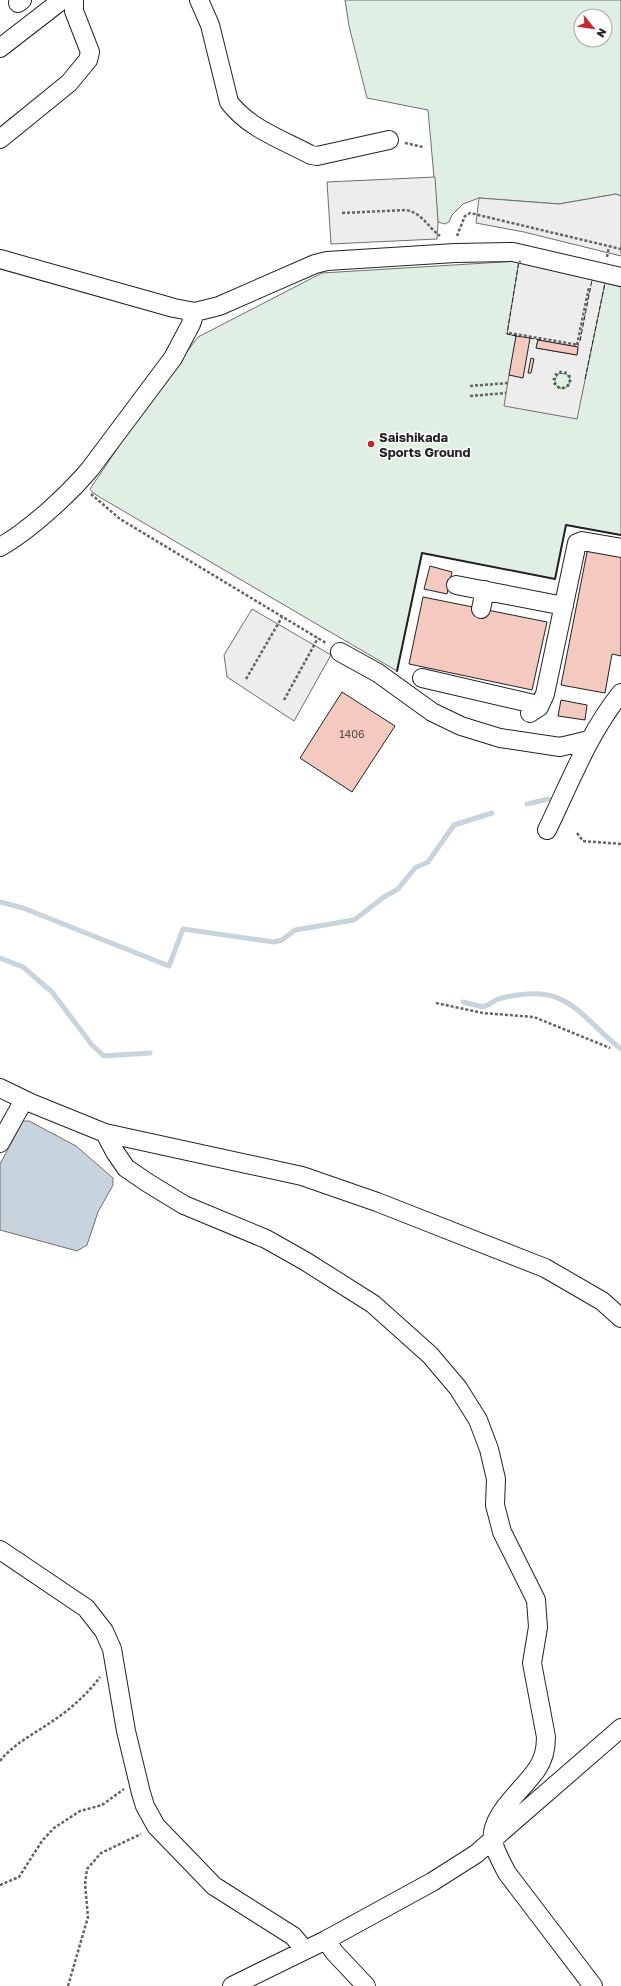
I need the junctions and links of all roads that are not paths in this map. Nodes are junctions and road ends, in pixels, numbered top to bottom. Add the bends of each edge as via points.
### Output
1 (62, 0) edge
2 (74, 0) edge
3 (199, 0) edge
4 (0, 48) edge
5 (0, 139) edge
6 (389, 140) dead end
7 (0, 259) edge
8 (621, 277) edge
9 (195, 312) junction
10 (0, 547) edge
11 (621, 548) edge
12 (456, 585) dead end
13 (485, 590) junction
14 (564, 606) junction
15 (481, 609) dead end
16 (340, 652) road end
17 (422, 678) dead end
18 (621, 693) edge
19 (589, 740) junction
20 (547, 830) dead end
21 (0, 1088) edge
22 (24, 1100) junction
23 (105, 1133) junction
24 (0, 1143) edge
25 (621, 1318) edge
26 (0, 1550) edge
27 (621, 1728) edge
28 (493, 1840) junction
29 (326, 1940) junction
30 (305, 1950) junction
31 (232, 1986) edge
32 (366, 1986) edge
33 (593, 1986) edge

1 - 4 street
2 - 5 street via 74,11 90,52 88,60 69,83
3 - 6 street via 210,25 229,102 247,121 316,156
7 - 9 street
8 - 9 street via 513,252 455,248 327,261 219,306
9 - 10 street via 173,358 78,483 15,538
11 - 14 street via 582,541 577,543
12 - 13 street
13 - 14 street
13 - 15 street
14 - 17 street via 546,694 534,710 534,704
16 - 19 street via 378,673 432,712 461,726 500,738 560,747
18 - 19 street
19 - 20 street
21 - 22 street
22 - 23 street
22 - 24 street
23 - 25 street via 302,1176 370,1200 545,1268 602,1301
23 - 28 street via 114,1152 126,1168 148,1184 184,1205 266,1239 373,1304 430,1355 458,1388 478,1420 496,1478 495,1505 502,1532 536,1600 538,1627 532,1663 546,1737 546,1748 537,1769 496,1820
26 - 30 street via 86,1608 104,1631 112,1648 126,1731 145,1806 156,1826 214,1886 293,1936
27 - 28 street
28 - 29 street via 432,1882
28 - 33 street via 507,1873
29 - 30 street
29 - 32 street
30 - 31 street

